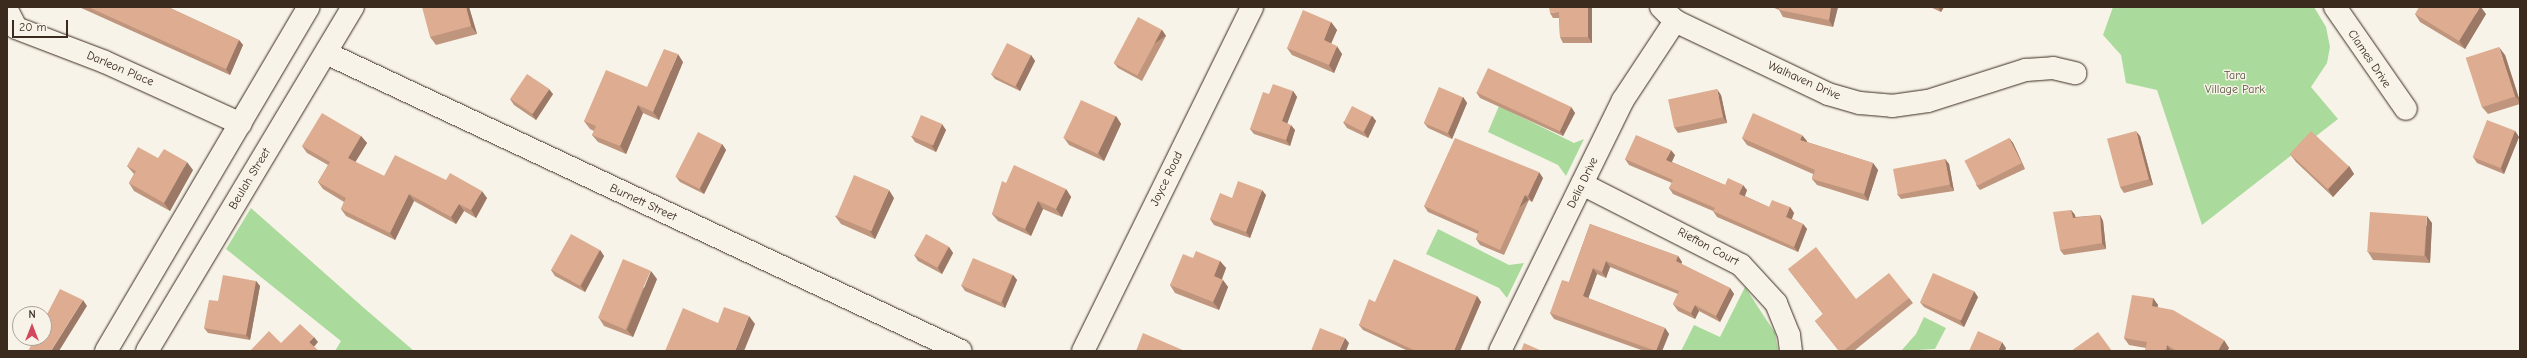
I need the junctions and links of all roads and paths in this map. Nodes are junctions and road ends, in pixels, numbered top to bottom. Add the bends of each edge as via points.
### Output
1 (309, 7) edge
2 (353, 7) edge
3 (1252, 7) edge
4 (2335, 7) edge
5 (7, 10) edge
6 (1668, 14) edge
7 (326, 53) junction
8 (2075, 73) dead end
9 (2406, 109) dead end
10 (241, 124) junction
11 (1582, 184) junction
12 (106, 351) edge
13 (147, 351) edge
14 (961, 351) edge
15 (1083, 351) edge
16 (1500, 351) edge
17 (1791, 351) edge

1 - 10 street
2 - 7 street, Beulah Street
3 - 15 street, Joyce Road
4 - 9 street, Clames Drive
5 - 10 street, Darleon Place via 16,28 113,65
6 - 8 street, Walhaven Drive via 1828,94 1860,104 1892,106 1928,101 2026,70 2053,68
6 - 11 street, Delia Drive
7 - 13 street, Beulah Street
7 - 14 street, Burnett Street
10 - 12 street
11 - 16 street, Delia Drive
11 - 17 street, Riefton Court via 1741,265 1776,303 1790,335

